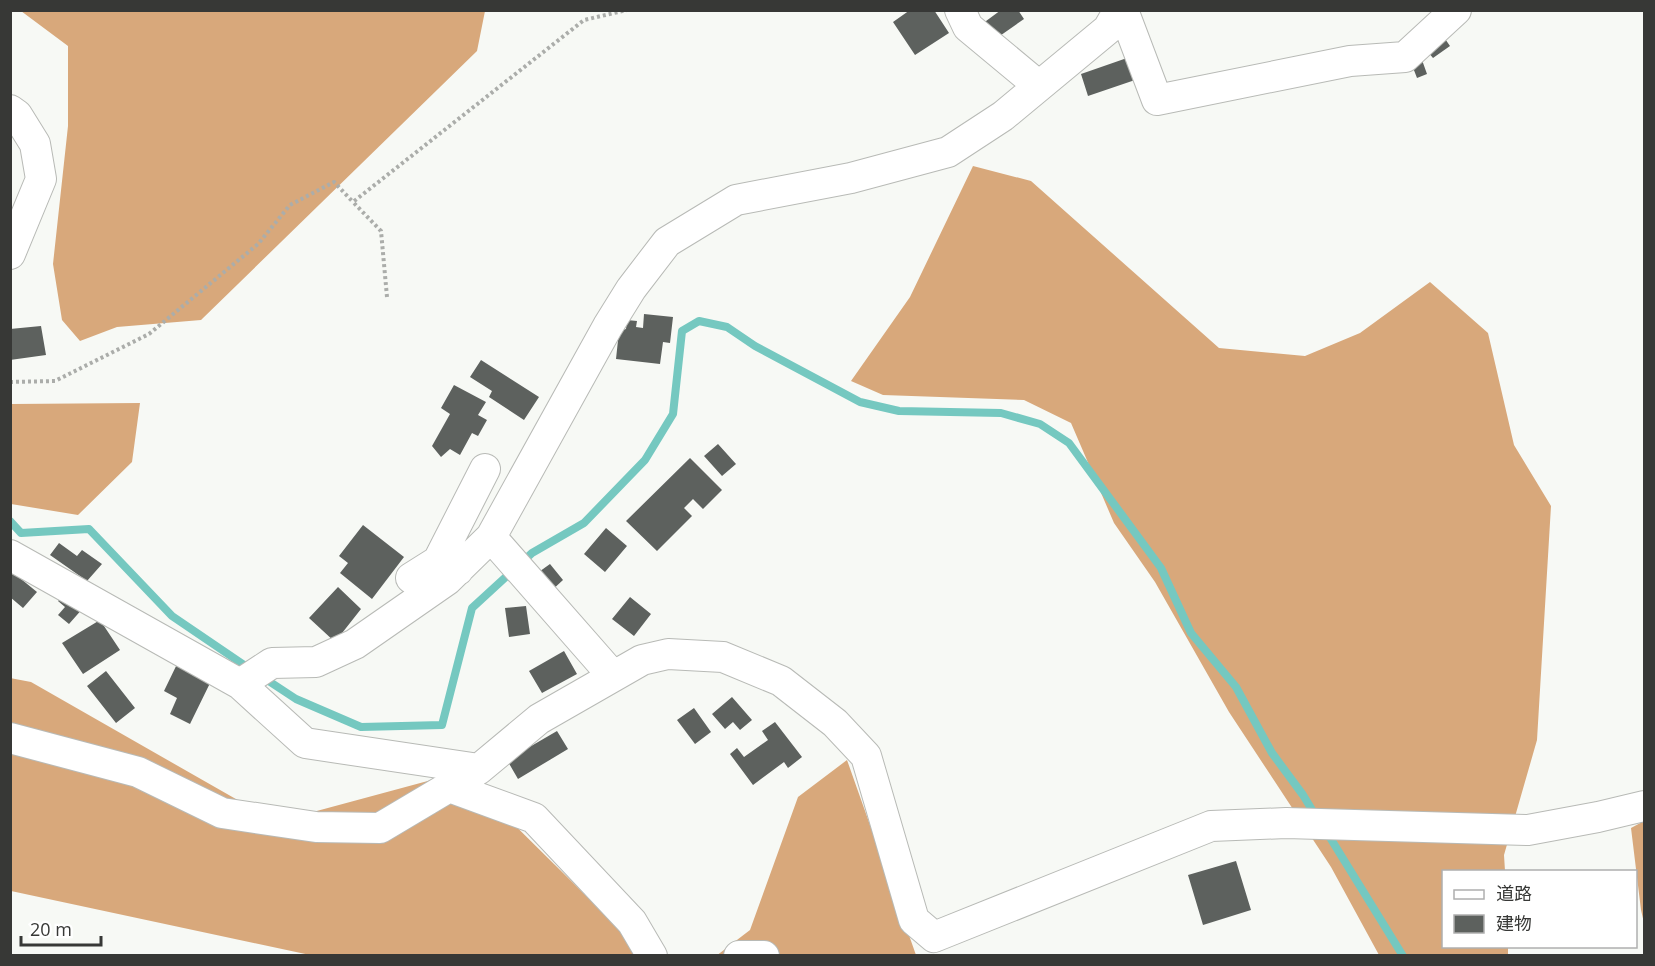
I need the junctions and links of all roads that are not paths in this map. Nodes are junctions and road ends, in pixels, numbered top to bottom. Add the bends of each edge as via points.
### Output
1 (960, 10) edge
2 (1121, 10) edge
3 (1456, 10) edge
4 (1039, 86) junction
5 (10, 110) edge
6 (10, 254) edge
7 (485, 470) dead end
8 (497, 544) junction
9 (10, 555) edge
10 (448, 566) junction
11 (411, 578) dead end
12 (254, 675) junction
13 (613, 676) junction
14 (10, 738) edge
15 (479, 769) junction
16 (449, 787) junction
17 (1644, 806) edge
18 (932, 946) edge
19 (652, 956) edge
20 (739, 956) edge
21 (764, 956) edge

1 - 4 street via 968,27
2 - 3 street via 1157,100 1350,61 1405,57
2 - 4 street via 1108,29
4 - 8 street via 1003,116 948,152 851,178 736,200 668,242 608,326
5 - 6 street via 35,144 41,179
7 - 10 street
8 - 10 street
8 - 13 street
9 - 12 street
10 - 11 street
10 - 12 street via 447,580 355,644 316,662
12 - 15 street via 305,743
13 - 15 street via 539,719
13 - 18 street via 642,660 668,654 723,657 781,681 835,723 866,756 914,920
14 - 16 street via 138,772 222,813 296,825 380,828
15 - 16 street
16 - 19 street via 534,818 632,922
17 - 18 street via 1528,830 1286,823 1211,826
20 - 21 street

